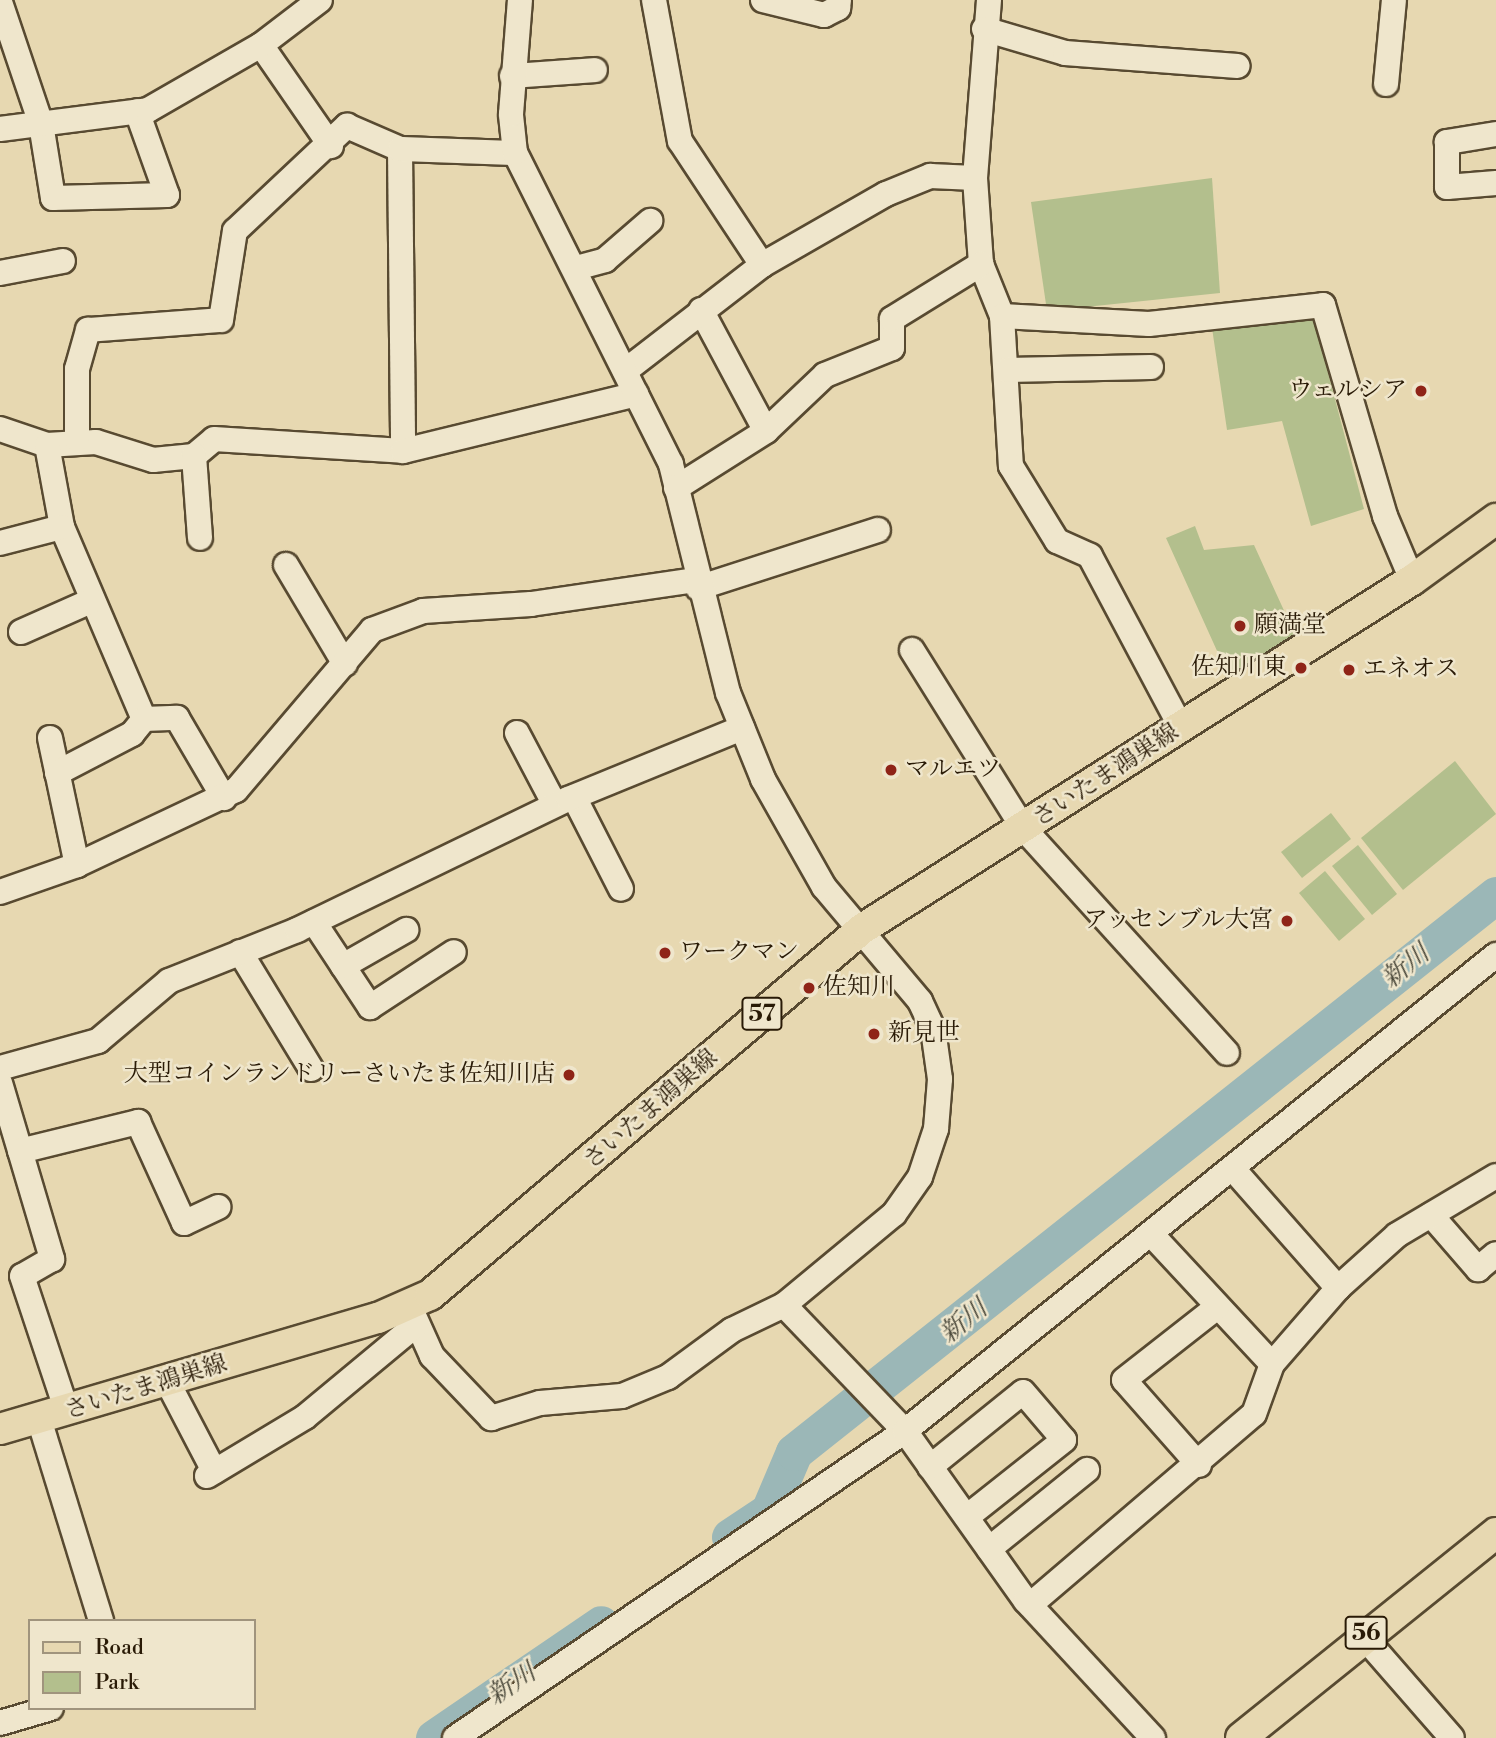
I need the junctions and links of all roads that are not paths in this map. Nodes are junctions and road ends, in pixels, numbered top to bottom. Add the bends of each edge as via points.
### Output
1 (320, 0) edge
2 (520, 0) edge
3 (654, 0) edge
4 (763, 0) edge
5 (839, 0) edge
6 (989, 0) edge
7 (1394, 0) edge
8 (0, 2) edge
9 (984, 29) junction
10 (261, 45) junction
11 (1238, 65) dead end
12 (595, 70) dead end
13 (512, 76) junction
14 (1386, 84) dead end
15 (138, 111) junction
16 (41, 124) junction
17 (0, 129) edge
18 (1496, 134) edge
19 (331, 146) junction
20 (400, 149) junction
21 (515, 153) junction
22 (975, 178) junction
23 (1496, 183) edge
24 (650, 221) dead end
25 (63, 261) dead end
26 (981, 264) junction
27 (762, 265) junction
28 (576, 268) junction
29 (0, 273) edge
30 (701, 310) junction
31 (1002, 316) junction
32 (1151, 367) dead end
33 (1007, 370) junction
34 (625, 371) junction
35 (636, 394) junction
36 (0, 429) edge
37 (766, 431) junction
38 (77, 439) junction
39 (47, 445) junction
40 (404, 451) junction
41 (194, 456) junction
42 (676, 488) junction
43 (1496, 519) edge
44 (62, 527) junction
45 (878, 530) dead end
46 (200, 538) dead end
47 (0, 543) edge
48 (286, 565) dead end
49 (1412, 580) junction
50 (697, 584) junction
51 (91, 601) junction
52 (21, 632) dead end
53 (912, 650) dead end
54 (345, 664) junction
55 (144, 719) junction
56 (1181, 727) junction
57 (742, 729) junction
58 (517, 733) dead end
59 (50, 738) dead end
60 (57, 773) junction
61 (223, 798) junction
62 (565, 801) junction
63 (1024, 829) junction
64 (76, 865) junction
65 (621, 888) dead end
66 (0, 891) edge
67 (314, 922) junction
68 (862, 929) junction
69 (405, 930) dead end
70 (240, 952) junction
71 (454, 952) dead end
72 (1496, 955) edge
73 (343, 965) junction
74 (1227, 1053) dead end
75 (0, 1068) edge
76 (311, 1069) dead end
77 (0, 1083) edge
78 (20, 1152) junction
79 (1233, 1169) junction
80 (1496, 1176) edge
81 (218, 1207) dead end
82 (1431, 1215) junction
83 (1152, 1235) junction
84 (1496, 1254) edge
85 (1338, 1288) junction
86 (784, 1305) junction
87 (1217, 1307) junction
88 (413, 1316) junction
89 (1272, 1364) junction
90 (167, 1381) junction
91 (53, 1415) junction
92 (0, 1429) edge
93 (903, 1429) junction
94 (1199, 1465) junction
95 (930, 1467) junction
96 (1087, 1470) dead end
97 (967, 1517) junction
98 (1496, 1533) edge
99 (989, 1549) junction
100 (1030, 1605) junction
101 (101, 1619) edge
102 (1363, 1636) junction
103 (45, 1710) edge
104 (0, 1724) edge
105 (7, 1738) edge
106 (455, 1738) edge
107 (1153, 1738) edge
108 (1241, 1738) edge
109 (1452, 1738) edge

1 - 10 street
2 - 13 street
3 - 27 street via 680,141
4 - 5 street via 824,15 838,8
6 - 9 street
7 - 14 street
8 - 16 street
9 - 11 street via 1065,53
9 - 22 street
10 - 15 street
10 - 19 street
12 - 13 street
13 - 21 street
15 - 16 street
15 - 16 street via 167,195 53,198
16 - 17 street
18 - 23 street via 1447,142 1447,187
19 - 20 street via 348,126
19 - 38 street via 235,231 221,320 88,330 77,369
20 - 21 street
20 - 40 street
21 - 28 street
22 - 26 street
22 - 27 street via 930,176 886,194
24 - 28 street via 605,260
25 - 29 street
26 - 31 street
26 - 37 street via 892,319 892,348 825,375
27 - 30 street
28 - 34 street
30 - 34 street
30 - 37 street
31 - 33 street
31 - 49 street via 1149,324 1323,305 1385,516
32 - 33 street
33 - 56 street via 1011,466 1057,541 1090,556
34 - 35 street
35 - 40 street
35 - 42 street
36 - 39 street
37 - 42 street
38 - 39 street
38 - 41 street via 153,460
39 - 44 street
40 - 41 street via 214,439
41 - 46 street
42 - 50 street
43 - 49 main road, さいたま鴻巣線 / 57
44 - 47 street
44 - 51 street
45 - 50 street
48 - 54 street
49 - 56 main road, さいたま鴻巣線 / 57
50 - 54 street via 531,604 423,611 372,630
50 - 57 street
51 - 52 street
51 - 55 street
53 - 63 street
54 - 61 street
55 - 60 street via 132,734
55 - 61 street via 177,718
56 - 63 main road, さいたま鴻巣線 / 57
57 - 62 street
57 - 68 street via 824,887
58 - 62 street
59 - 60 street
60 - 64 street
61 - 64 street
62 - 65 street
62 - 67 street
63 - 68 main road, さいたま鴻巣線 / 57
63 - 74 street
64 - 66 street
67 - 70 street
67 - 73 street
68 - 86 street via 920,1001 933,1029 940,1079 936,1129 920,1177 894,1214
68 - 88 main road, さいたま鴻巣線 / 57
69 - 73 street
70 - 75 street via 169,981 98,1041
70 - 76 street
71 - 73 street via 370,1007
72 - 79 street
77 - 78 street
78 - 81 street via 138,1122 184,1223
78 - 91 street via 52,1259 22,1276
79 - 83 street
79 - 85 street
80 - 82 street
82 - 84 street via 1478,1269
82 - 85 street via 1396,1235
83 - 87 street
83 - 93 street
85 - 89 street
86 - 88 street via 732,1330 668,1377 622,1396 540,1403 491,1419 432,1356
86 - 93 street via 840,1369
87 - 89 street
87 - 94 street via 1124,1380
88 - 90 main road, さいたま鴻巣線 / 57
88 - 90 street via 306,1417 211,1474
89 - 94 street via 1254,1414
90 - 91 main road, さいたま鴻巣線 / 57
91 - 92 main road, さいたま鴻巣線 / 57
91 - 101 street
93 - 95 street
93 - 106 street
94 - 100 street via 1165,1495 1130,1514
95 - 97 street
95 - 97 street via 1023,1391 1064,1440
96 - 99 street
97 - 99 street
98 - 102 main road, 56
99 - 100 street
100 - 107 street
102 - 108 main road, 56
102 - 109 street
103 - 104 street
104 - 105 street

